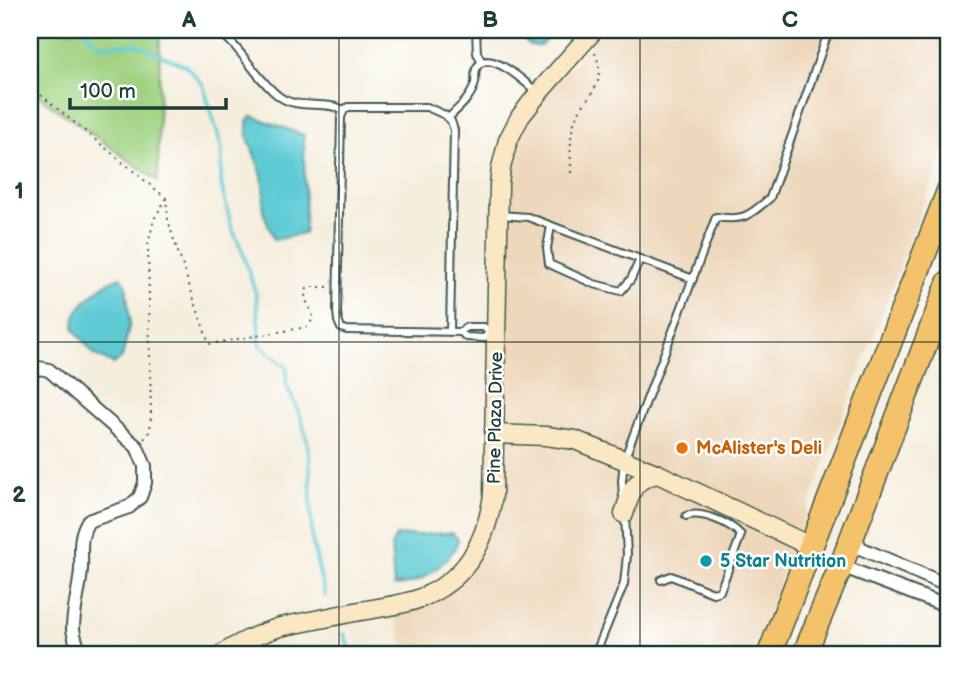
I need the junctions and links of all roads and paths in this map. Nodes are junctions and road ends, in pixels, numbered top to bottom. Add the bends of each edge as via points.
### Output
1 (215, 30) edge
2 (475, 30) edge
3 (594, 30) edge
4 (829, 30) edge
5 (592, 49) dead end
6 (482, 62) junction
7 (30, 86) edge
8 (538, 93) junction
9 (344, 110) junction
10 (448, 118) junction
11 (571, 173) dead end
12 (949, 190) edge
13 (166, 198) junction
14 (499, 215) junction
15 (551, 226) junction
16 (640, 259) junction
17 (693, 278) junction
18 (949, 282) edge
19 (338, 288) junction
20 (450, 332) junction
21 (493, 333) junction
22 (886, 356) junction
23 (30, 373) edge
24 (495, 434) junction
25 (137, 447) junction
26 (624, 460) junction
27 (658, 474) junction
28 (625, 514) junction
29 (686, 516) dead end
30 (855, 531) junction
31 (812, 547) junction
32 (841, 566) junction
33 (661, 580) dead end
34 (949, 586) edge
35 (949, 607) edge
36 (79, 655) edge
37 (221, 655) edge
38 (595, 655) edge
39 (769, 655) edge
40 (793, 655) edge
41 (804, 655) edge

1 - 9 lane via 282,98
2 - 6 lane
3 - 8 street, Pine Plaza Drive
4 - 17 lane via 769,198 741,218 716,217
5 - 11 path via 598,80 573,124
6 - 8 lane via 491,61 509,70
6 - 10 lane via 470,94
7 - 13 path
8 - 14 street, Pine Plaza Drive via 508,140 501,168
9 - 10 lane via 357,106 426,107
9 - 19 lane
10 - 20 lane via 454,130
12 - 22 highway
13 - 19 path via 172,234 209,344 310,325 313,319 306,290
13 - 25 path via 154,219 148,245 150,431
14 - 15 lane via 528,216
14 - 21 street, Pine Plaza Drive
15 - 16 lane
15 - 16 lane via 549,264 594,284 621,290
16 - 17 lane
17 - 26 lane
18 - 30 highway
19 - 20 lane via 341,328
20 - 21 lane via 484,327
21 - 24 street, Pine Plaza Drive
22 - 31 highway
22 - 32 highway via 830,532
23 - 25 street via 49,369
24 - 26 street via 569,439
24 - 37 street, Pine Plaza Drive via 490,519 469,562 453,579 418,599 264,632
25 - 36 street via 146,474 139,497 129,507 88,521 83,531 73,633
26 - 27 street
26 - 28 lane
27 - 28 street via 636,484
27 - 31 street
28 - 38 lane via 624,584
29 - 33 lane via 695,512 741,535 720,591 713,593 671,576
30 - 32 highway
30 - 34 street via 859,548
31 - 39 highway
31 - 40 highway via 823,559 823,567
32 - 35 street
32 - 41 highway

